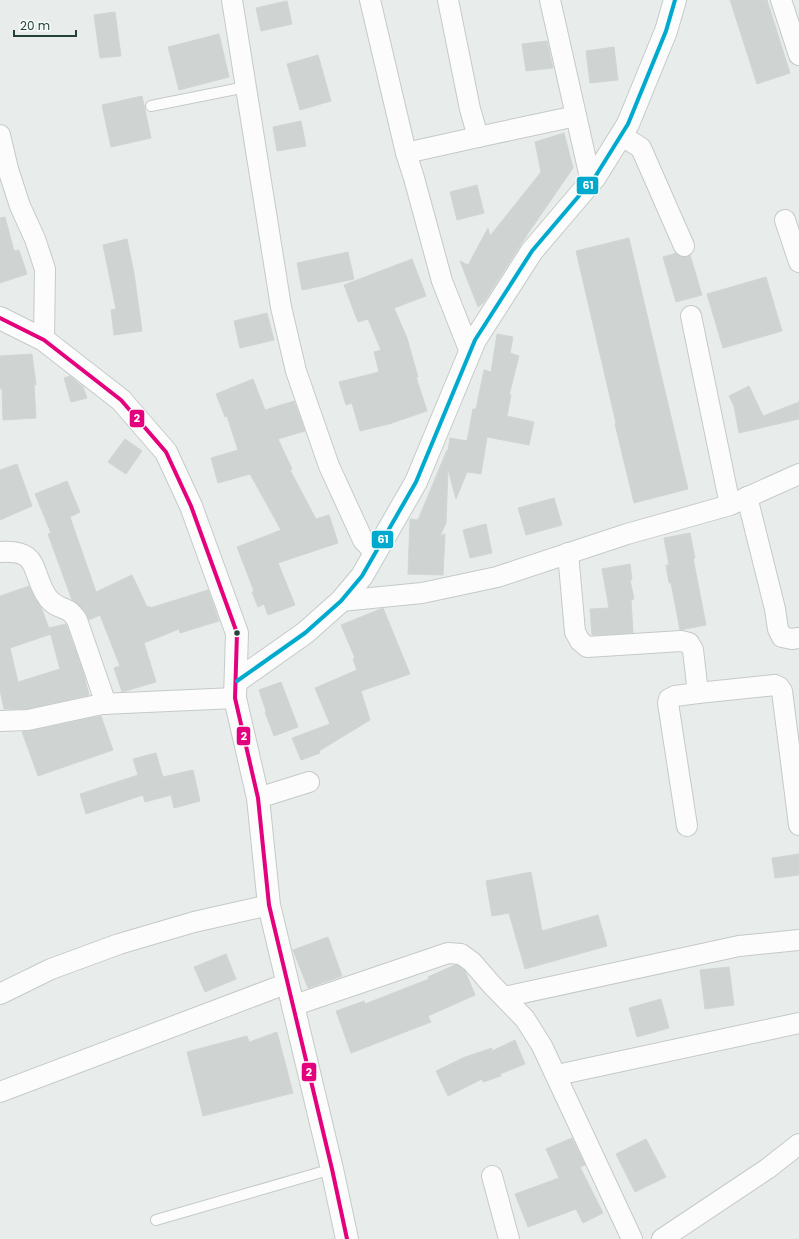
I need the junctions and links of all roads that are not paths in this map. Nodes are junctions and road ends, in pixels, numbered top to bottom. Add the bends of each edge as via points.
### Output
1 (232, 0) edge
2 (370, 0) edge
3 (448, 0) edge
4 (550, 0) edge
5 (675, 0) edge
6 (781, 0) edge
7 (799, 55) edge
8 (246, 87) junction
9 (151, 106) dead end
10 (576, 116) junction
11 (0, 135) edge
12 (621, 135) junction
13 (478, 137) junction
14 (406, 153) junction
15 (591, 182) junction
16 (785, 220) dead end
17 (684, 246) dead end
18 (799, 262) edge
19 (692, 316) dead end
20 (0, 318) edge
21 (10, 329) edge
22 (44, 340) junction
23 (470, 352) junction
24 (799, 474) edge
25 (739, 501) junction
26 (0, 552) edge
27 (375, 553) junction
28 (568, 553) junction
29 (341, 601) junction
30 (799, 638) edge
31 (236, 689) junction
32 (698, 693) junction
33 (106, 704) junction
34 (0, 721) edge
35 (309, 782) dead end
36 (258, 798) junction
37 (799, 825) edge
38 (686, 826) dead end
39 (269, 905) junction
40 (799, 940) edge
41 (288, 983) junction
42 (0, 994) edge
43 (504, 997) junction
44 (292, 1006) junction
45 (799, 1023) edge
46 (556, 1075) junction
47 (0, 1092) edge
48 (799, 1144) edge
49 (332, 1169) junction
50 (492, 1176) dead end
51 (156, 1220) dead end
52 (347, 1239) edge
53 (509, 1239) edge
54 (632, 1239) edge
55 (662, 1239) edge

1 - 8 street
2 - 14 street
3 - 13 street via 470,110
4 - 10 street
5 - 12 main road via 666,31 628,124
6 - 7 street
8 - 9 lane
8 - 27 street via 282,307 296,371 329,466 363,540
10 - 13 street
10 - 15 street
11 - 22 street via 20,206 45,269
12 - 15 main road
12 - 17 street via 641,148
13 - 14 street
14 - 23 street via 442,281
15 - 23 main road via 532,251 475,340
16 - 18 street
19 - 25 street
20 - 21 main road
21 - 22 main road
22 - 31 main road via 121,400 166,452 191,506 238,633
23 - 27 main road via 416,482
24 - 25 street
25 - 28 street
25 - 30 street via 775,609 778,629 782,637
26 - 33 street via 20,552 29,558 48,598 57,607 70,611 77,620
27 - 29 main road via 362,576
28 - 29 street via 497,577 422,593
28 - 32 street via 575,632 580,641 587,647 681,641 689,643 694,650
29 - 31 main road
31 - 33 street
31 - 36 main road
32 - 37 street via 775,685 779,687 782,691
32 - 38 street via 675,696 669,699 668,703
33 - 34 street via 28,720
35 - 36 street
36 - 39 main road
39 - 41 main road
39 - 42 street via 194,922 119,944 51,969
40 - 43 street via 738,946
41 - 44 main road
41 - 47 street
43 - 44 street via 472,962 461,954 448,953
43 - 46 street via 525,1019
44 - 49 main road
45 - 46 street
46 - 54 street
48 - 55 street via 767,1169
49 - 51 lane
49 - 52 main road
50 - 53 street

